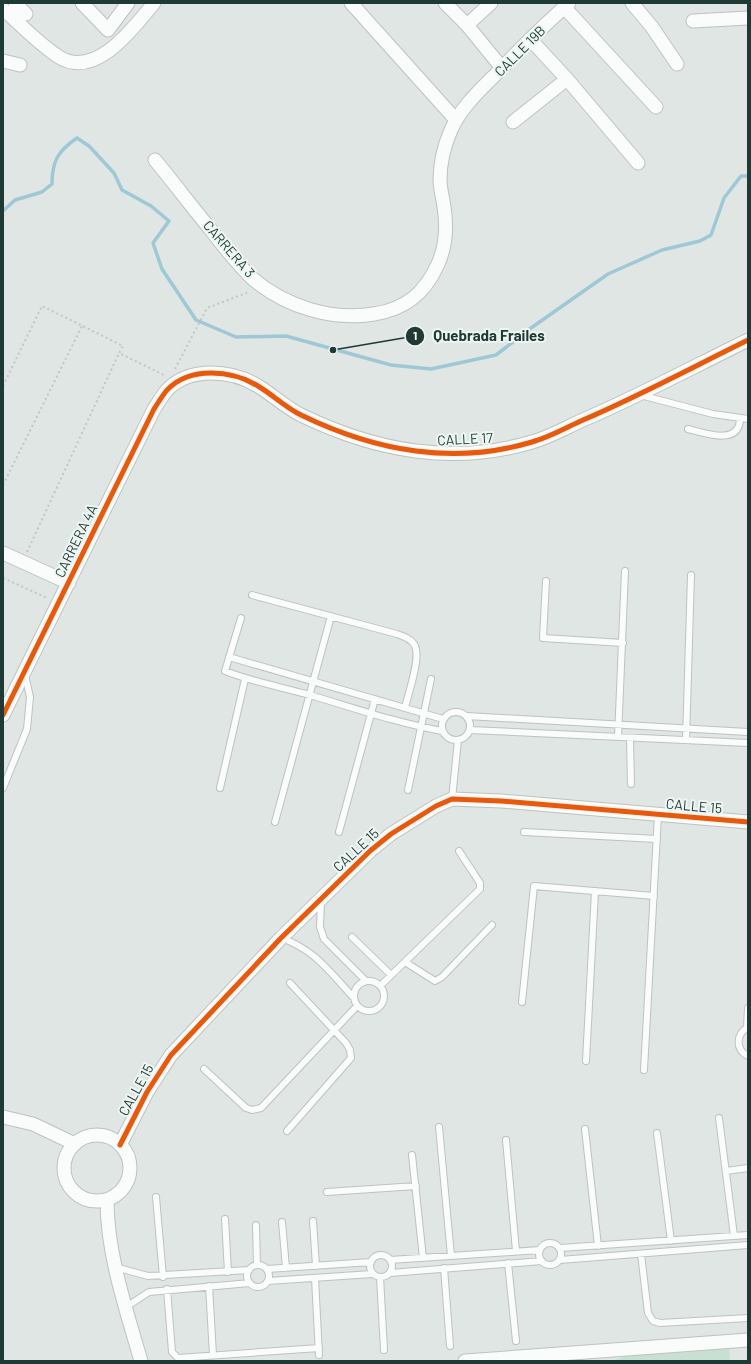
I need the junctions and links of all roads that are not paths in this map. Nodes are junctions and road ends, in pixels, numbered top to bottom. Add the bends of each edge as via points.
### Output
1 (15, 3) edge
2 (82, 3) edge
3 (128, 3) edge
4 (154, 3) edge
5 (352, 3) edge
6 (445, 3) edge
7 (492, 3) edge
8 (632, 3) edge
9 (567, 5) edge
10 (3, 9) edge
11 (28, 9) edge
12 (748, 18) edge
13 (693, 21) dead end
14 (467, 25) junction
15 (530, 39) junction
16 (3, 61) edge
17 (677, 64) dead end
18 (20, 65) dead end
19 (502, 68) junction
20 (568, 79) junction
21 (471, 99) joint
22 (656, 107) dead end
23 (456, 120) junction
24 (513, 122) dead end
25 (156, 160) dead end
26 (638, 163) dead end
27 (748, 340) edge
28 (174, 380) joint
29 (638, 395) junction
30 (740, 419) junction
31 (748, 419) edge
32 (688, 429) dead end
33 (3, 553) edge
34 (625, 571) dead end
35 (691, 575) dead end
36 (546, 581) dead end
37 (69, 583) junction
38 (252, 595) dead end
39 (331, 616) junction
40 (241, 618) dead end
41 (623, 643) junction
42 (229, 657) junction
43 (24, 673) junction
44 (245, 679) junction
45 (430, 679) dead end
46 (313, 681) junction
47 (310, 695) junction
48 (375, 699) junction
49 (405, 708) junction
50 (423, 713) junction
51 (370, 714) junction
52 (3, 715) edge
53 (467, 716) junction
54 (443, 719) junction
55 (618, 725) junction
56 (421, 728) junction
57 (686, 729) junction
58 (470, 730) junction
59 (442, 731) junction
60 (748, 732) edge
61 (618, 737) junction
62 (630, 738) junction
63 (458, 740) junction
64 (686, 740) junction
65 (748, 743) edge
66 (631, 784) dead end
67 (3, 788) edge
68 (220, 788) dead end
69 (408, 790) dead end
70 (452, 799) junction
71 (658, 815) junction
72 (275, 822) dead end
73 (748, 822) edge
74 (339, 832) dead end
75 (524, 832) dead end
76 (657, 839) junction
77 (459, 851) dead end
78 (595, 891) junction
79 (654, 896) junction
80 (321, 900) junction
81 (492, 925) dead end
82 (352, 937) dead end
83 (281, 938) junction
84 (405, 962) junction
85 (392, 975) junction
86 (366, 981) junction
87 (290, 983) dead end
88 (380, 986) junction
89 (353, 997) junction
90 (522, 1002) dead end
91 (357, 1006) junction
92 (748, 1008) edge
93 (747, 1028) edge
94 (334, 1031) junction
95 (748, 1056) edge
96 (586, 1061) dead end
97 (204, 1069) dead end
98 (644, 1070) dead end
99 (3, 1117) edge
100 (719, 1118) dead end
101 (439, 1128) dead end
102 (585, 1129) dead end
103 (287, 1131) dead end
104 (657, 1133) dead end
105 (506, 1140) dead end
106 (75, 1144) junction
107 (120, 1145) junction
108 (412, 1155) dead end
109 (748, 1168) edge
110 (726, 1171) junction
111 (416, 1186) junction
112 (327, 1192) dead end
113 (156, 1197) dead end
114 (107, 1200) junction
115 (225, 1219) dead end
116 (313, 1221) dead end
117 (282, 1222) dead end
118 (256, 1225) dead end
119 (748, 1235) edge
120 (734, 1236) junction
121 (671, 1240) junction
122 (748, 1245) edge
123 (598, 1246) junction
124 (560, 1248) junction
125 (540, 1250) junction
126 (516, 1252) junction
127 (641, 1254) junction
128 (451, 1256) junction
129 (423, 1258) junction
130 (390, 1260) junction
131 (560, 1260) junction
132 (542, 1261) junction
133 (371, 1262) junction
134 (508, 1263) junction
135 (257, 1265) junction
136 (316, 1266) junction
137 (116, 1267) junction
138 (286, 1268) junction
139 (444, 1268) junction
140 (267, 1269) junction
141 (249, 1270) junction
142 (228, 1272) junction
143 (390, 1272) junction
144 (372, 1274) junction
145 (163, 1277) junction
146 (380, 1277) junction
147 (315, 1278) junction
148 (268, 1281) junction
149 (250, 1283) junction
150 (209, 1286) junction
151 (167, 1289) junction
152 (126, 1307) junction
153 (748, 1318) edge
154 (748, 1340) edge
155 (516, 1341) dead end
156 (450, 1346) dead end
157 (319, 1348) junction
158 (384, 1350) dead end
159 (213, 1355) junction
160 (319, 1355) dead end
161 (141, 1361) edge
162 (464, 1361) edge

1 - 11 street
2 - 3 street via 108,30
4 - 10 street via 123,40 98,58 80,63 60,58
5 - 23 street
6 - 14 street
7 - 14 street
8 - 17 street
9 - 15 street, CALLE 19B
9 - 22 street
12 - 13 street
14 - 19 street
15 - 19 street, CALLE 19B
15 - 20 street
16 - 18 street
19 - 21 street, CALLE 19B
20 - 24 street
20 - 26 street
21 - 23 street, CARRERA 3
23 - 25 street, CARRERA 3 via 446,143 441,168 446,216 442,251 434,272 414,300 378,314 340,316 315,311 263,286 235,260
27 - 29 street, CALLE 17
28 - 29 street, CALLE 17 via 223,372 258,386 287,407 314,421 379,443 433,453 469,453 534,442
28 - 37 street, CARRERA 4A via 154,409
29 - 30 lane
30 - 31 lane
30 - 32 lane via 740,427 728,436
33 - 37 street
34 - 41 lane
35 - 57 lane
36 - 41 lane via 543,638
37 - 43 street, CARRERA 4A
38 - 39 lane
39 - 46 lane
39 - 49 lane via 397,634 412,641 417,655
40 - 42 lane
41 - 55 lane
42 - 44 lane via 225,671
42 - 46 lane
43 - 52 street, CARRERA 4A
43 - 67 lane via 30,697 27,729
44 - 47 lane
44 - 68 lane
45 - 50 lane
46 - 47 lane
46 - 48 lane
47 - 51 lane
47 - 72 lane
48 - 49 lane
48 - 51 lane
49 - 50 lane
50 - 54 lane
50 - 56 lane
51 - 56 lane
51 - 74 lane
53 - 54 lane via 454,711
53 - 55 lane
53 - 58 lane
54 - 59 lane
55 - 57 lane
55 - 61 lane
56 - 59 lane
56 - 69 lane
57 - 60 lane
57 - 64 lane
58 - 61 lane
58 - 63 lane
59 - 63 lane via 448,738
60 - 65 lane
61 - 62 lane
62 - 64 lane
62 - 66 lane
63 - 70 lane
64 - 65 lane
70 - 71 street, CALLE 15
70 - 80 street, CALLE 15 via 391,834 370,851
71 - 73 street, CALLE 15
71 - 76 lane
75 - 76 lane
76 - 79 lane
77 - 84 lane via 480,883 480,889
78 - 79 lane
78 - 90 lane via 534,886
78 - 96 lane
79 - 98 lane
80 - 83 street, CALLE 15
80 - 86 lane via 320,927 324,939
81 - 84 lane via 442,977 435,981
82 - 85 lane
83 - 89 lane via 312,953
83 - 107 street, CALLE 15 via 171,1054 147,1092
84 - 85 lane
85 - 88 lane
86 - 88 lane via 376,982
86 - 89 lane via 357,987
87 - 94 lane
88 - 91 lane via 384,995 381,1006 372,1011 362,1010
89 - 91 lane
91 - 94 lane
92 - 93 lane
93 - 95 lane via 738,1040 739,1048
94 - 97 lane via 261,1108 246,1108
94 - 103 lane via 350,1050 351,1058
99 - 106 street via 33,1124
100 - 110 lane
101 - 128 lane
102 - 123 lane
104 - 121 lane
105 - 126 lane
106 - 107 street via 93,1135 112,1139
106 - 114 street via 68,1151 64,1165 70,1189 87,1200
107 - 114 street via 126,1152 129,1162 127,1180 115,1195
108 - 111 lane
109 - 110 lane
110 - 120 lane
111 - 112 lane
111 - 129 lane
113 - 145 lane
114 - 137 street via 107,1224
115 - 142 lane
116 - 136 lane
117 - 138 lane
118 - 135 lane
119 - 120 lane
120 - 121 lane
121 - 123 lane
122 - 127 lane
123 - 124 lane
124 - 125 lane via 551,1243
124 - 131 lane
125 - 126 lane
125 - 132 lane via 539,1256
126 - 128 lane
127 - 131 lane
127 - 153 lane via 648,1313 653,1320 660,1323
128 - 129 lane
129 - 130 lane
130 - 133 lane via 382,1255 375,1257
130 - 143 lane
131 - 132 lane via 551,1265
132 - 134 lane
133 - 136 lane
133 - 144 lane
134 - 139 lane
134 - 155 lane
135 - 140 lane
135 - 141 lane
136 - 138 lane
137 - 145 lane via 148,1276
137 - 152 street
138 - 140 lane
139 - 143 lane
139 - 156 lane
140 - 148 lane via 270,1275
141 - 142 lane
141 - 149 lane
142 - 145 lane
143 - 146 lane
144 - 146 lane
144 - 147 lane
146 - 158 lane
147 - 148 lane
147 - 157 lane
148 - 149 lane via 259,1287
149 - 150 lane
150 - 151 lane
150 - 159 lane
151 - 152 lane via 149,1292
151 - 159 lane via 173,1355 181,1358
152 - 161 street
154 - 162 street
157 - 159 lane
157 - 160 lane

